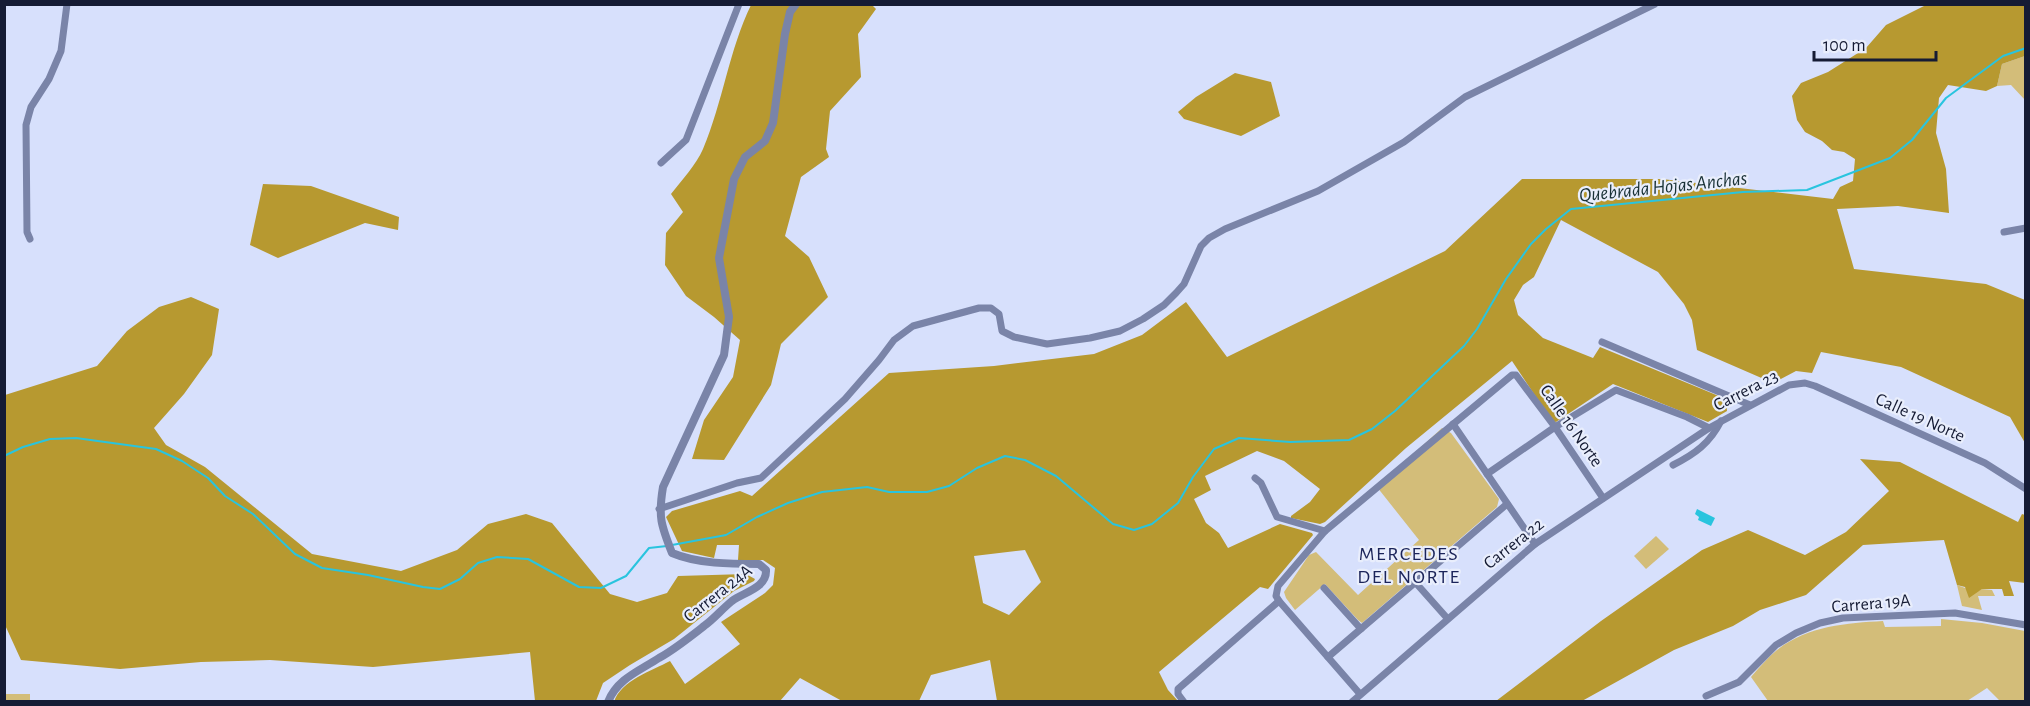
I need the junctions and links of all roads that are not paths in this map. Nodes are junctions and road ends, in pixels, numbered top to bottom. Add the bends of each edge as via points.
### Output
1 (67, 4) edge
2 (739, 4) edge
3 (796, 4) edge
4 (1655, 4) edge
5 (661, 163) dead end
6 (2025, 228) edge
7 (2004, 231) dead end
8 (30, 239) dead end
9 (1602, 342) dead end
10 (1797, 383) joint
11 (1750, 405) junction
12 (1721, 421) junction
13 (1454, 423) junction
14 (1555, 427) junction
15 (1709, 428) junction
16 (1674, 465) dead end
17 (1487, 474) junction
18 (1255, 477) dead end
19 (2025, 489) edge
20 (1602, 498) junction
21 (1506, 504) junction
22 (659, 509) junction
23 (1325, 531) junction
24 (1535, 544) junction
25 (1415, 582) junction
26 (1324, 588) dead end
27 (1279, 601) junction
28 (1447, 618) junction
29 (2025, 625) edge
30 (1360, 629) junction
31 (1328, 657) junction
32 (1360, 694) junction
33 (1706, 696) dead end
34 (608, 702) edge
35 (1184, 702) edge
36 (1352, 702) edge

1 - 8 street via 61,51 31,107 26,125
2 - 5 street via 686,140
3 - 22 street via 785,34 774,123 765,141 745,157 734,179 719,258 729,317 724,355 663,487
4 - 22 street via 1465,97 1404,142 1318,191 1209,238 1176,293 1120,331 1047,344 1002,331 999,314 991,308 913,326 894,340 845,399 761,478
6 - 7 street
9 - 11 street
10 - 11 street, Carrera 23
10 - 19 street, Calle 19 Norte via 1815,386 1985,463
11 - 12 street, Carrera 23
12 - 15 street, Carrera 23
12 - 16 street via 1707,443
13 - 14 street, Calle 16 Norte via 1516,375
13 - 17 street
13 - 23 street
14 - 15 street via 1612,391 1621,391
14 - 17 street
14 - 20 street, Calle 16 Norte
15 - 20 street, Carrera 22
17 - 21 street
18 - 23 street via 1277,517
20 - 24 street, Carrera 22
21 - 24 street
21 - 25 street
22 - 34 street, Carrera 24A via 672,553 686,559 759,564 767,577 761,585 729,603 707,625 619,684
23 - 27 street via 1278,586
24 - 28 street, Carrera 22
25 - 28 street
25 - 30 street
26 - 30 street
27 - 31 street
27 - 35 street via 1178,689
28 - 32 street, Carrera 22
29 - 33 street, Carrera 19A via 1955,613 1843,618 1820,623 1776,645 1739,682
30 - 31 street
31 - 32 street
32 - 36 street, Carrera 22

